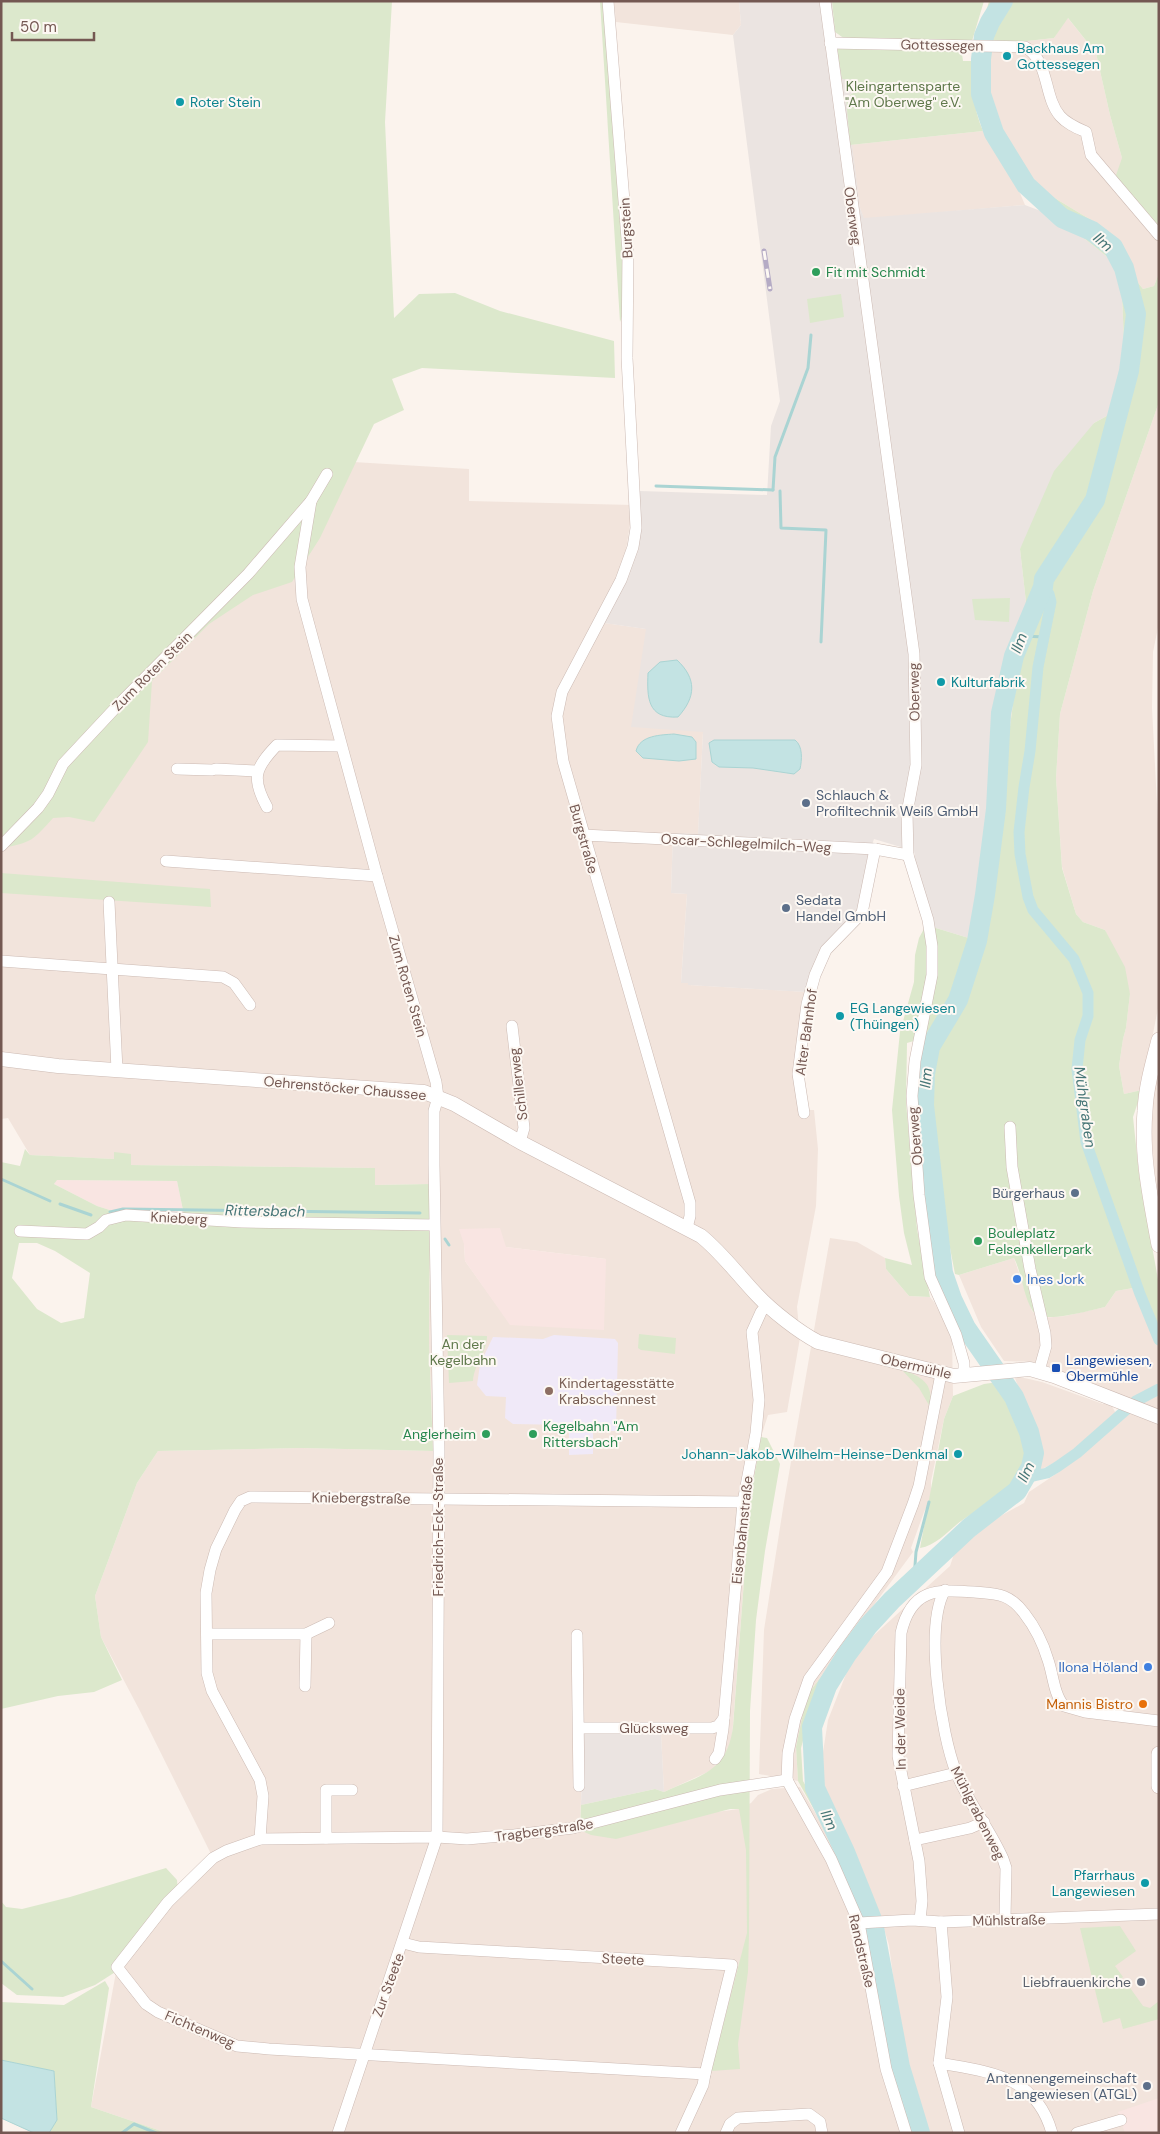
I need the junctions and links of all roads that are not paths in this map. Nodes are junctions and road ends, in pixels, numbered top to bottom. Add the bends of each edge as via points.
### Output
1 (608, 1) edge
2 (825, 1) edge
3 (830, 43) junction
4 (1159, 235) edge
5 (633, 455) joint
6 (327, 474) dead end
7 (311, 501) junction
8 (341, 746) junction
9 (177, 769) dead end
10 (257, 771) junction
11 (267, 807) dead end
12 (583, 835) junction
13 (1, 846) edge
14 (875, 850) junction
15 (908, 855) junction
16 (166, 860) dead end
17 (377, 876) junction
18 (109, 902) dead end
19 (1, 961) edge
20 (113, 970) junction
21 (250, 1005) dead end
22 (512, 1026) dead end
23 (1159, 1040) edge
24 (1, 1058) edge
25 (117, 1070) junction
26 (1155, 1072) edge
27 (438, 1097) junction
28 (804, 1113) dead end
29 (1010, 1127) dead end
30 (520, 1142) junction
31 (434, 1225) junction
32 (687, 1228) junction
33 (20, 1231) dead end
34 (1159, 1245) edge
35 (767, 1305) junction
36 (797, 1328) joint
37 (1040, 1371) junction
38 (941, 1374) junction
39 (964, 1376) junction
40 (1159, 1417) edge
41 (438, 1499) junction
42 (743, 1502) junction
43 (945, 1590) junction
44 (329, 1623) dead end
45 (208, 1634) junction
46 (306, 1634) junction
47 (577, 1635) dead end
48 (305, 1686) dead end
49 (724, 1718) junction
50 (1159, 1721) edge
51 (580, 1728) junction
52 (1159, 1754) edge
53 (715, 1759) dead end
54 (956, 1773) junction
55 (787, 1780) junction
56 (579, 1786) dead end
57 (903, 1786) junction
58 (1159, 1786) edge
59 (352, 1790) dead end
60 (984, 1822) junction
61 (437, 1837) junction
62 (326, 1838) junction
63 (260, 1839) junction
64 (915, 1840) junction
65 (1159, 1914) edge
66 (1005, 1919) junction
67 (920, 1920) junction
68 (941, 1922) junction
69 (862, 1923) junction
70 (403, 1943) junction
71 (117, 1967) joint
72 (363, 2054) junction
73 (939, 2063) junction
74 (705, 2074) junction
75 (1120, 2120) dead end
76 (1079, 2132) edge
77 (338, 2133) edge
78 (682, 2133) edge
79 (726, 2133) edge
80 (822, 2133) edge
81 (906, 2133) edge
82 (959, 2133) edge
83 (1052, 2133) edge

1 - 5 street, Burgstein via 628,241 626,358
2 - 3 street, Oberweg
3 - 4 street, Gottessegen via 1025,47 1038,59 1059,115 1086,132 1091,155
3 - 15 street, Oberweg via 914,654 916,765 907,813
5 - 12 street, Burgstraße via 636,528 633,547 621,580 558,704 562,761
6 - 7 street, Zum Roten Stein
7 - 8 street, Zum Roten Stein via 299,583
7 - 13 street, Zum Roten Stein via 248,574 63,764 43,802
8 - 10 street via 277,745
8 - 17 street, Zum Roten Stein
9 - 10 street
10 - 11 street
12 - 14 street, Oscar-Schlegelmilch-Weg
12 - 32 street, Burgstraße via 690,1203
14 - 15 street, Oscar-Schlegelmilch-Weg
14 - 28 street, Alter Bahnhof via 862,912 826,950 815,974 807,1004 798,1074
15 - 39 street, Oberweg via 928,920 932,946 932,975 915,1062 912,1096 922,1225 930,1277 956,1335 964,1362
16 - 17 street
17 - 27 street, Zum Roten Stein
18 - 20 street
19 - 20 street
20 - 21 street via 223,977 234,983
20 - 25 street
22 - 30 street, Schillerweg via 524,1128
23 - 26 main road
24 - 25 street, Oehrenstöcker Chaussee
25 - 27 street, Oehrenstöcker Chaussee via 424,1092
26 - 34 main road via 1145,1108 1144,1133
27 - 30 street, Oehrenstöcker Chaussee
27 - 31 street, Friedrich-Eck-Straße via 434,1111
29 - 37 street via 1012,1167 1045,1333 1046,1346
30 - 32 street, Oehrenstöcker Chaussee
31 - 33 street, Knieberg via 261,1222 126,1215 106,1220 87,1234
31 - 41 street, Friedrich-Eck-Straße
32 - 35 street, Oehrenstöcker Chaussee via 708,1242
35 - 36 street, Oehrenstöcker Chaussee
35 - 42 street, Eisenbahnstraße via 752,1332 759,1400
36 - 38 street, Obermühle via 818,1342
37 - 39 street, Obermühle via 1015,1369
37 - 40 street, Obermühle
38 - 39 street, Obermühle
38 - 55 street via 919,1486 887,1572 809,1679 794,1719
41 - 42 street, Kniebergstraße
41 - 45 street, Kniebergstraße via 250,1497 241,1501 216,1549 210,1570 206,1593
41 - 61 street, Friedrich-Eck-Straße
42 - 49 street, Eisenbahnstraße
43 - 50 street via 1001,1595 1014,1602 1042,1643 1064,1706
43 - 54 street, Mühlgrabenweg via 935,1623 936,1654 942,1724
43 - 57 street, In der Weide via 919,1600 904,1620 898,1756
44 - 46 street
45 - 46 street
45 - 63 street, Kniebergstraße via 207,1673 212,1691 260,1780 263,1796
46 - 48 street
47 - 51 street
49 - 51 street, Glücksweg via 712,1728
49 - 53 street, Eisenbahnstraße via 719,1753
51 - 56 street
52 - 58 main road
54 - 57 street
54 - 60 street, Mühlgrabenweg
55 - 61 street, Tragbergstraße via 720,1790 573,1828 467,1839
55 - 69 street, Randstraße
57 - 64 street, In der Weide
59 - 62 street via 326,1790
60 - 64 street
60 - 66 street, Mühlgrabenweg via 1006,1868
61 - 62 street, Tragbergstraße
61 - 70 street, Zur Steete
62 - 63 street, Tragbergstraße
63 - 71 street, Tragbergstraße via 214,1858 168,1902
64 - 67 street, In der Weide via 922,1901
65 - 66 street, Mühlstraße
66 - 68 street, Mühlstraße
67 - 68 street, Mühlstraße
67 - 69 street, Mühlstraße
68 - 73 street via 947,1997
69 - 81 street, Randstraße via 886,2069
70 - 72 street, Zur Steete
70 - 74 street, Steete via 419,1947 732,1965
71 - 72 street, Fichtenweg via 152,2008 237,2046
72 - 74 street
72 - 77 street, Zur Steete
73 - 82 street
73 - 83 street via 993,2072 1023,2088 1039,2102 1048,2116
74 - 78 street, Steete
75 - 76 street
79 - 80 street via 738,2118 809,2114 820,2122

